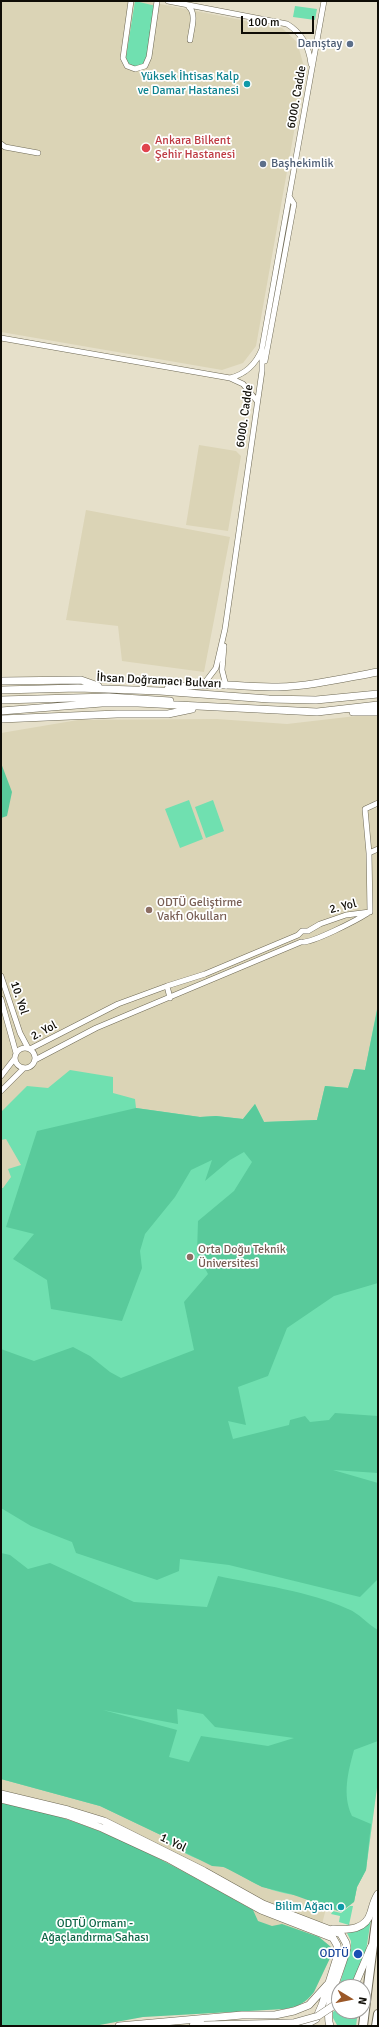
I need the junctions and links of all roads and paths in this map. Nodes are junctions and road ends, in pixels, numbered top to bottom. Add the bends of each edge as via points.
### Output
1 (131, 1) edge
2 (157, 1) edge
3 (168, 1) edge
4 (324, 1) edge
5 (189, 6) junction
6 (190, 40) dead end
7 (311, 70) junction
8 (2, 146) edge
9 (38, 153) dead end
10 (289, 196) junction
11 (1, 338) edge
12 (262, 348) junction
13 (262, 371) junction
14 (230, 378) junction
15 (257, 401) junction
16 (225, 629) junction
17 (378, 672) edge
18 (1, 681) edge
19 (203, 685) junction
20 (226, 686) junction
21 (106, 689) junction
22 (1, 690) edge
23 (160, 691) junction
24 (378, 694) edge
25 (1, 700) edge
26 (378, 705) edge
27 (1, 706) edge
28 (50, 707) junction
29 (201, 707) junction
30 (255, 710) junction
31 (1, 711) edge
32 (317, 712) junction
33 (378, 712) edge
34 (1, 719) edge
35 (378, 803) edge
36 (378, 849) edge
37 (369, 853) junction
38 (370, 912) junction
39 (308, 931) junction
40 (298, 935) junction
41 (309, 940) junction
42 (301, 942) junction
43 (1, 976) edge
44 (177, 983) junction
45 (167, 986) junction
46 (180, 994) junction
47 (170, 998) junction
48 (1, 999) edge
49 (29, 1049) junction
50 (16, 1055) junction
51 (35, 1060) junction
52 (24, 1068) junction
53 (1, 1076) edge
54 (1, 1091) edge
55 (1, 1794) edge
56 (1, 1799) edge
57 (183, 1864) junction
58 (378, 1894) edge
59 (378, 1905) edge
60 (280, 1914) junction
61 (327, 1932) junction
62 (375, 1936) junction
63 (357, 1979) edge
64 (328, 1984) junction
65 (331, 2007) edge
66 (378, 2014) edge
67 (377, 2025) edge
68 (120, 2026) edge
69 (193, 2026) edge
70 (303, 2026) edge
71 (330, 2026) edge
72 (363, 2026) edge

1 - 2 street via 123,58 126,66 135,70 145,66 149,57
3 - 5 street
4 - 7 street, 6000. Cadde
5 - 6 street via 194,16
5 - 7 street via 287,24 297,30 304,39 310,53
7 - 10 street, 6000. Cadde
8 - 9 street
10 - 12 street, 6000. Cadde
10 - 13 street, 6000. Cadde via 294,204
11 - 14 street
12 - 13 street, 6000. Cadde
12 - 14 street via 258,359 247,371
13 - 15 street, 6000. Cadde
14 - 15 street via 243,384
15 - 16 street, 6000. Cadde
16 - 19 street via 216,668
16 - 20 street via 222,670
17 - 20 main road via 313,685
18 - 21 main road via 81,680
19 - 20 main road
19 - 23 main road via 187,685
21 - 22 main road, İhsan Doğramacı Bulvarı
21 - 23 main road, İhsan Doğramacı Bulvarı
23 - 24 main road, İhsan Doğramacı Bulvarı via 316,700
25 - 30 main road, İhsan Doğramacı Bulvarı via 149,698
26 - 32 main road, İhsan Doğramacı Bulvarı
27 - 28 main road
28 - 29 main road, İhsan Doğramacı Bulvarı via 138,703
28 - 31 main road, İhsan Doğramacı Bulvarı
29 - 30 main road, İhsan Doğramacı Bulvarı
29 - 34 main road via 168,714
30 - 32 main road, İhsan Doğramacı Bulvarı
32 - 33 main road
35 - 37 street via 365,809
36 - 37 street
37 - 38 street
38 - 39 street, 2. Yol via 346,915
38 - 41 street, 2. Yol via 354,922
39 - 40 street, 2. Yol via 302,931
39 - 41 street
40 - 42 street
40 - 44 street, 2. Yol
41 - 42 street, 2. Yol
42 - 46 street, 2. Yol
43 - 49 street, 10. Yol via 20,1033
44 - 45 street, 2. Yol
44 - 46 street
45 - 47 street
45 - 49 street, 2. Yol via 118,1004
46 - 47 street, 2. Yol
47 - 51 street, 2. Yol via 96,1028
48 - 50 street, 10. Yol
49 - 50 street, 2. Yol via 21,1048
49 - 51 street, 2. Yol
50 - 52 street via 18,1066
50 - 53 street
51 - 52 street, 2. Yol via 30,1067
52 - 54 street, 2. Yol
55 - 57 main road, 1. Yol via 104,1821
56 - 57 main road, 1. Yol via 67,1815
57 - 60 main road, 1. Yol via 261,1910
58 - 61 main road via 371,1914 362,1926
59 - 62 highway
60 - 61 main road, 1. Yol
60 - 61 main road via 292,1922
61 - 64 main road via 338,1949
61 - 71 main road via 341,1934 346,1943 328,2014
62 - 63 main road
62 - 72 highway
64 - 68 main road via 309,2005 275,2015 242,2015
64 - 70 main road via 316,2019
65 - 69 main road, bridge via 318,2016 293,2023
66 - 67 highway

